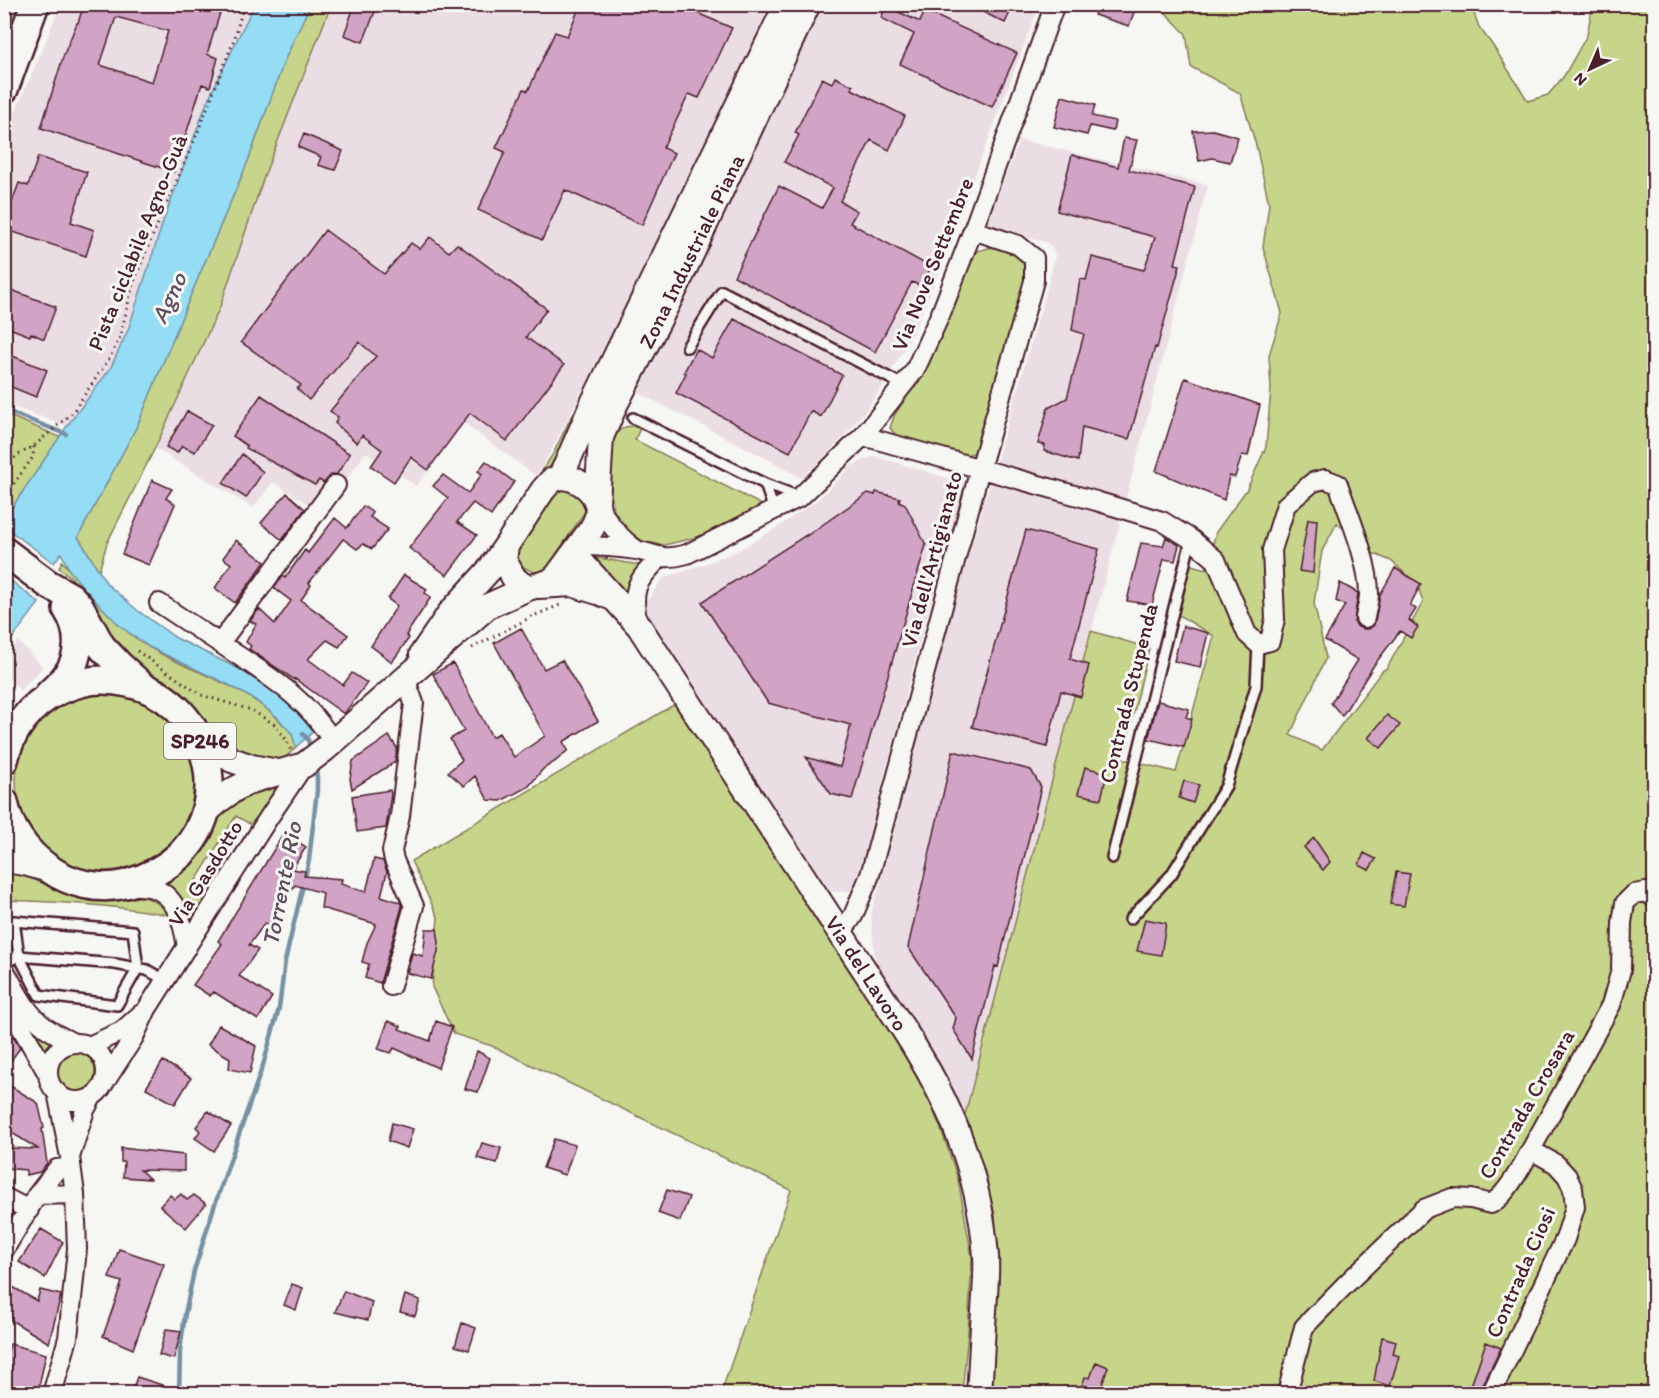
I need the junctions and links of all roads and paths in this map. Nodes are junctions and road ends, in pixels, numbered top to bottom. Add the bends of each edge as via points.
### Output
1 (35, 4) edge
2 (244, 4) edge
3 (787, 4) edge
4 (808, 4) edge
5 (1055, 4) edge
6 (4, 88) edge
7 (973, 230) junction
8 (687, 347) dead end
9 (903, 385) junction
10 (626, 409) junction
11 (863, 436) junction
12 (34, 446) junction
13 (980, 469) junction
14 (4, 473) edge
15 (560, 477) junction
16 (765, 484) junction
17 (336, 485) dead end
18 (800, 497) junction
19 (4, 500) edge
20 (597, 503) junction
21 (774, 510) junction
22 (1191, 539) junction
23 (506, 546) junction
24 (577, 550) junction
25 (637, 550) junction
26 (4, 551) edge
27 (660, 558) junction
28 (48, 584) junction
29 (532, 587) junction
30 (617, 601) junction
31 (159, 603) dead end
32 (563, 604) dead end
33 (1365, 618) dead end
34 (639, 627) junction
35 (220, 643) junction
36 (1258, 644) junction
37 (129, 645) dead end
38 (470, 649) dead end
39 (405, 678) junction
40 (142, 686) junction
41 (40, 702) junction
42 (4, 717) edge
43 (197, 734) junction
44 (329, 746) junction
45 (4, 760) edge
46 (292, 764) junction
47 (4, 802) edge
48 (205, 813) junction
49 (1112, 858) dead end
50 (11, 863) edge
51 (53, 872) junction
52 (123, 885) junction
53 (1654, 898) edge
54 (1130, 919) dead end
55 (841, 933) junction
56 (187, 947) junction
57 (19, 956) junction
58 (4, 963) edge
59 (138, 968) junction
60 (4, 969) edge
61 (165, 980) junction
62 (392, 986) dead end
63 (4, 998) edge
64 (147, 1008) junction
65 (81, 1044) junction
66 (48, 1074) junction
67 (97, 1091) junction
68 (57, 1092) junction
69 (1531, 1150) junction
70 (70, 1162) junction
71 (75, 1194) junction
72 (4, 1197) edge
73 (33, 1202) junction
74 (4, 1250) edge
75 (52, 1394) edge
76 (979, 1394) edge
77 (1287, 1394) edge
78 (1491, 1394) edge

1 - 6 main road
2 - 12 path, Pista ciclabile Agno-Guà via 202,124 133,284 120,337 72,413
3 - 15 main road, Zona Industriale Piana
4 - 10 main road, Zona Industriale Piana via 676,287
5 - 7 street, Via Nove Settembre
7 - 9 street, Via Nove Settembre via 915,370
7 - 13 street, Via dell'Artigianato via 1018,245 1034,258 1034,281
8 - 9 lane via 722,291
9 - 11 street, Via Nove Settembre
10 - 16 lane
10 - 20 main road, Zona Industriale Piana via 608,423 601,437
11 - 13 street
11 - 18 street, Via Nove Settembre
12 - 14 path via 16,456
12 - 19 path, Pista ciclabile Agno-Guà via 33,457
13 - 22 street via 1162,521
13 - 55 street, Via dell'Artigianato via 870,876
15 - 20 main road via 578,481
15 - 23 main road via 543,490
16 - 18 lane
16 - 21 lane
17 - 35 street
18 - 21 street, Via Nove Settembre
20 - 24 main road, Zona Industriale Piana via 596,519
20 - 25 street, Via Nove Settembre via 617,534
21 - 27 street, Via Nove Settembre via 687,554
22 - 36 street via 1216,560 1247,634
22 - 49 lane, Contrada Stupenda
23 - 29 main road via 504,560 508,569 520,584
23 - 39 main road via 450,613
24 - 25 street, Via Nove Settembre via 606,546
24 - 29 main road, Zona Industriale Piana via 556,577
24 - 30 main road, Via del Lavoro via 598,583
25 - 27 street, Via Nove Settembre
26 - 28 main road
27 - 34 street via 638,582 634,603
28 - 40 main road, SP246 via 80,607 101,646
28 - 41 main road, SP246 via 74,620 78,640 67,675
29 - 30 main road, Via del Lavoro via 572,584
29 - 39 main road via 488,606
30 - 34 main road, Via del Lavoro
31 - 35 street
32 - 38 path
33 - 36 street via 1369,595 1354,529 1338,484 1325,479 1313,482 1286,505 1272,550 1275,619 1270,641
34 - 55 main road, Via del Lavoro
35 - 44 street via 283,686 312,712 325,728
36 - 54 lane via 1256,686 1226,786 1171,874
37 - 46 path via 201,694 251,710 274,724 288,742
39 - 44 main road
39 - 62 street via 414,703 392,851 414,906
40 - 41 main road, SP246 via 109,679 76,683
40 - 43 main road, SP246 via 183,713
41 - 42 main road via 16,716
41 - 45 main road, SP246 via 22,721
43 - 46 main road via 232,760 252,767
43 - 48 main road, SP246 via 207,759
44 - 46 main road
46 - 48 main road via 235,789
46 - 56 street, Via Gasdotto via 268,818
47 - 51 main road, SP246 via 18,837 33,857
48 - 52 main road, SP246 via 182,853 165,868
50 - 51 main road
51 - 52 main road, SP246 via 80,883
52 - 56 street via 150,887 165,894 177,908
53 - 69 street, Contrada Crosara via 1646,892 1634,894 1625,903 1621,970 1611,1005
55 - 76 main road, Via del Lavoro via 927,1066 969,1163 986,1257
56 - 61 street, Via Gasdotto
57 - 58 lane
57 - 59 lane
57 - 59 lane via 39,995 117,1005
57 - 59 lane via 14,921 133,931
59 - 61 lane
60 - 65 street via 35,1019
61 - 64 street, Via Gasdotto
63 - 66 street
64 - 65 street, Via Gasdotto via 122,1031
64 - 67 street, Via Gasdotto via 134,1037
65 - 66 street via 58,1050
65 - 67 street via 103,1058 106,1077
66 - 68 street
67 - 68 street via 74,1101
67 - 70 street via 85,1110
68 - 70 street
69 - 77 street, Contrada Crosara via 1498,1199 1491,1204 1452,1198 1424,1209 1345,1285 1304,1327
69 - 78 street, Contrada Ciosi via 1568,1176 1575,1208 1565,1239
70 - 71 street
70 - 73 street via 57,1169
71 - 73 street
71 - 75 street via 77,1249 68,1338
72 - 73 street
73 - 74 street

